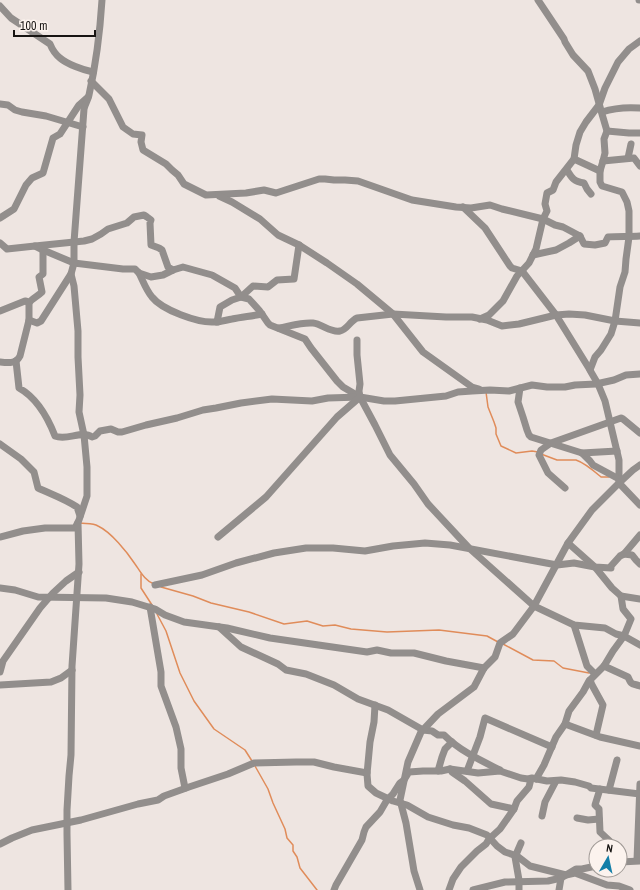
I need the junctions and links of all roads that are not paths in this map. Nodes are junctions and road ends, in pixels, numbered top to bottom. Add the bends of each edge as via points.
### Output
1 (102, 0) edge
2 (538, 0) edge
3 (0, 6) edge
4 (640, 41) edge
5 (93, 72) junction
6 (91, 81) junction
7 (88, 96) junction
8 (0, 104) edge
9 (600, 108) junction
10 (640, 108) edge
11 (67, 123) junction
12 (83, 127) junction
13 (606, 131) junction
14 (640, 133) edge
15 (631, 144) dead end
16 (628, 158) junction
17 (574, 159) junction
18 (604, 161) junction
19 (640, 166) edge
20 (567, 170) junction
21 (600, 171) junction
22 (591, 194) dead end
23 (216, 195) junction
24 (463, 207) junction
25 (0, 218) edge
26 (543, 219) junction
27 (580, 236) junction
28 (640, 236) edge
29 (629, 237) junction
30 (74, 242) junction
31 (0, 243) edge
32 (299, 245) junction
33 (35, 246) junction
34 (3, 250) edge
35 (43, 250) junction
36 (533, 255) junction
37 (74, 263) junction
38 (173, 270) junction
39 (522, 271) junction
40 (139, 273) junction
41 (71, 274) junction
42 (241, 297) junction
43 (29, 303) junction
44 (0, 311) edge
45 (262, 314) junction
46 (393, 314) junction
47 (556, 315) junction
48 (480, 319) junction
49 (29, 320) junction
50 (615, 321) junction
51 (217, 322) junction
52 (640, 323) edge
53 (279, 328) junction
54 (357, 340) dead end
55 (0, 362) edge
56 (16, 362) junction
57 (590, 370) junction
58 (640, 374) edge
59 (598, 384) junction
60 (520, 388) junction
61 (481, 390) junction
62 (360, 397) junction
63 (610, 422) junction
64 (640, 433) edge
65 (84, 435) junction
66 (550, 443) junction
67 (0, 444) edge
68 (616, 451) junction
69 (582, 453) junction
70 (640, 465) edge
71 (619, 481) junction
72 (565, 488) dead end
73 (640, 505) edge
74 (79, 520) junction
75 (640, 535) edge
76 (0, 537) edge
77 (218, 537) dead end
78 (568, 543) junction
79 (469, 548) junction
80 (624, 554) junction
81 (557, 564) junction
82 (640, 564) edge
83 (595, 567) junction
84 (79, 572) junction
85 (155, 584) dead end
86 (0, 588) edge
87 (621, 596) junction
88 (50, 597) junction
89 (77, 598) junction
90 (640, 599) edge
91 (534, 606) junction
92 (150, 607) junction
93 (574, 625) junction
94 (218, 627) junction
95 (624, 636) junction
96 (640, 645) edge
97 (604, 666) junction
98 (484, 668) junction
99 (72, 670) junction
100 (0, 672) edge
101 (593, 677) junction
102 (0, 685) edge
103 (640, 686) edge
104 (375, 705) junction
105 (565, 724) junction
106 (423, 730) junction
107 (596, 735) junction
108 (452, 742) junction
109 (640, 746) edge
110 (552, 747) junction
111 (473, 756) junction
112 (617, 760) dead end
113 (450, 769) junction
114 (500, 770) junction
115 (438, 771) junction
116 (467, 771) junction
117 (367, 773) junction
118 (533, 779) junction
119 (404, 780) junction
120 (556, 781) junction
121 (640, 784) edge
122 (185, 788) junction
123 (600, 789) junction
124 (609, 790) junction
125 (640, 794) edge
126 (388, 798) junction
127 (401, 804) junction
128 (514, 809) junction
129 (542, 816) dead end
130 (577, 818) dead end
131 (599, 819) junction
132 (67, 823) junction
133 (490, 838) junction
134 (606, 838) edge
135 (521, 843) dead end
136 (0, 844) edge
137 (639, 846) edge
138 (516, 856) junction
139 (639, 860) edge
140 (628, 861) edge
141 (588, 867) edge
142 (564, 877) junction
143 (519, 882) junction
144 (607, 888) edge
145 (68, 890) edge
146 (334, 890) edge
147 (420, 890) edge
148 (449, 890) edge
149 (473, 890) edge
150 (519, 890) edge
151 (559, 890) edge
152 (630, 890) edge

1 - 5 street
2 - 9 street via 573,55 588,71
3 - 5 street via 11,18 50,44 52,50 62,59
4 - 9 street via 618,62 605,88
5 - 6 street
6 - 7 street
6 - 23 street via 109,98 123,127 133,134 142,135 143,150 172,170 184,184 206,195
7 - 11 street
7 - 12 street
8 - 11 street
9 - 10 street
9 - 13 street
9 - 17 street via 580,132
11 - 12 street
11 - 25 street via 60,134 53,138 42,173 26,185 14,209
12 - 30 street
13 - 14 street
13 - 18 street
15 - 16 street
16 - 18 street
16 - 19 street via 634,158
17 - 20 street
17 - 21 street
18 - 21 street
20 - 22 street via 576,182 584,183
20 - 26 street via 556,182 553,190 547,193 547,211
21 - 29 street via 602,186 620,191 627,201
23 - 24 street via 264,190 276,193 319,179 328,179 358,181 412,200
23 - 32 street via 260,219 278,235
24 - 26 street via 488,205
24 - 39 street via 485,228 510,266
26 - 27 street
26 - 36 street
27 - 29 street via 584,244 595,245 605,243 608,237
27 - 36 street via 556,250
28 - 29 street
29 - 50 street
30 - 33 street
30 - 37 street
30 - 38 street via 92,239 108,228 127,223 134,217 147,216 151,220 151,245 162,250 168,267
31 - 34 street
32 - 42 street via 294,280 277,280 268,287 253,286
32 - 46 street via 357,284
33 - 34 street
33 - 35 street
35 - 37 street
35 - 43 street via 44,274 39,277 42,292
36 - 39 street
37 - 40 street via 135,269
37 - 41 street
38 - 40 street via 151,277
38 - 42 street via 183,267 212,275 235,288
39 - 47 street
39 - 48 street via 503,301 490,315
40 - 51 street via 152,297 159,304 185,317
41 - 49 street via 41,320 37,323
41 - 65 street via 78,331 79,412
42 - 45 street via 249,300
42 - 51 street via 220,307
43 - 44 street via 25,300
43 - 49 street
45 - 51 street
45 - 53 street via 268,323
46 - 48 street
46 - 53 street via 356,318 338,332 312,323
46 - 61 street via 423,352 472,387
47 - 48 street via 504,326
47 - 50 street via 580,315
47 - 57 street
49 - 56 street via 21,353
50 - 52 street
50 - 57 street via 611,334 595,357
53 - 62 street via 305,339 336,381
54 - 62 street
55 - 56 street
56 - 65 street via 19,388 32,397 49,421 55,436
57 - 59 street
58 - 59 street via 626,375
59 - 60 street via 567,387 532,385
59 - 63 street
60 - 61 street via 509,391
60 - 66 street via 518,402 526,430 532,437
61 - 62 street via 395,401
62 - 65 street via 312,401 272,399 241,403 201,410 122,432 111,429 100,431 94,436
62 - 77 street via 338,417 266,497
62 - 79 street via 390,455 428,504
63 - 64 street via 622,418
63 - 66 street
63 - 68 street
65 - 74 street via 87,496
66 - 69 street
66 - 72 street via 539,455 548,473
67 - 74 street via 34,472 38,488 77,507
68 - 69 street
68 - 71 street via 619,460
69 - 71 street via 593,465
70 - 71 street
71 - 73 street
71 - 78 street via 592,510
74 - 76 street via 76,528 45,528
74 - 84 street
75 - 80 street
78 - 81 street
78 - 83 street
79 - 81 street
79 - 85 street via 425,543 365,551 306,548 274,553 202,574
79 - 91 street
80 - 82 street via 632,555
80 - 83 street via 611,568
81 - 83 street via 574,563
81 - 91 street
83 - 87 street
84 - 88 street
84 - 89 street
86 - 88 street via 38,597
87 - 90 street
87 - 95 street via 623,609 631,618
88 - 89 street
88 - 100 street via 3,661
89 - 92 street via 110,599
89 - 99 street
91 - 93 street
91 - 98 street via 513,634 500,643 496,657
92 - 94 street via 184,622
92 - 122 street via 161,686 176,727
93 - 95 street via 605,628
93 - 101 street
94 - 98 street via 270,638 367,652 377,650 414,653
94 - 104 street via 241,647 286,670 306,674 334,685 358,699
95 - 96 street
95 - 97 street
97 - 101 street
97 - 103 street via 628,677 632,684
98 - 106 street via 474,687 438,714
99 - 102 street via 51,682
99 - 132 street
101 - 105 street via 569,711
101 - 107 street via 593,686 603,705
104 - 106 street
104 - 117 street
105 - 107 street
105 - 110 street
106 - 108 street via 444,735
106 - 119 street via 408,762
107 - 109 street
108 - 111 street
108 - 115 street via 445,749
110 - 111 street via 486,718
110 - 118 street
111 - 114 street
111 - 116 street
112 - 124 street
113 - 115 street
113 - 116 street
113 - 128 street via 491,804
114 - 116 street via 478,773
114 - 118 street via 521,778
115 - 119 street via 408,772
117 - 122 street via 314,762 254,763
117 - 126 street via 368,786
118 - 120 street
118 - 128 street
119 - 126 street
119 - 127 street
120 - 123 street via 575,782
120 - 129 street via 545,802
121 - 125 street
122 - 132 street via 158,800
123 - 124 street
123 - 131 street via 595,805 599,809
124 - 125 street
125 - 137 street
126 - 127 street
126 - 146 street via 380,812 366,827 362,840
127 - 133 street via 428,817 469,828
127 - 147 street
128 - 133 street
130 - 131 street
131 - 134 street via 600,832
132 - 136 street via 32,830
132 - 145 street
133 - 138 street via 505,852
133 - 148 street via 461,867
135 - 138 street
137 - 139 street
138 - 142 street via 530,866
138 - 143 street
139 - 140 street
141 - 142 street via 576,869
142 - 143 street via 548,881
142 - 144 street via 575,874
142 - 151 street
143 - 149 street via 505,882
143 - 150 street
144 - 152 street via 619,886

